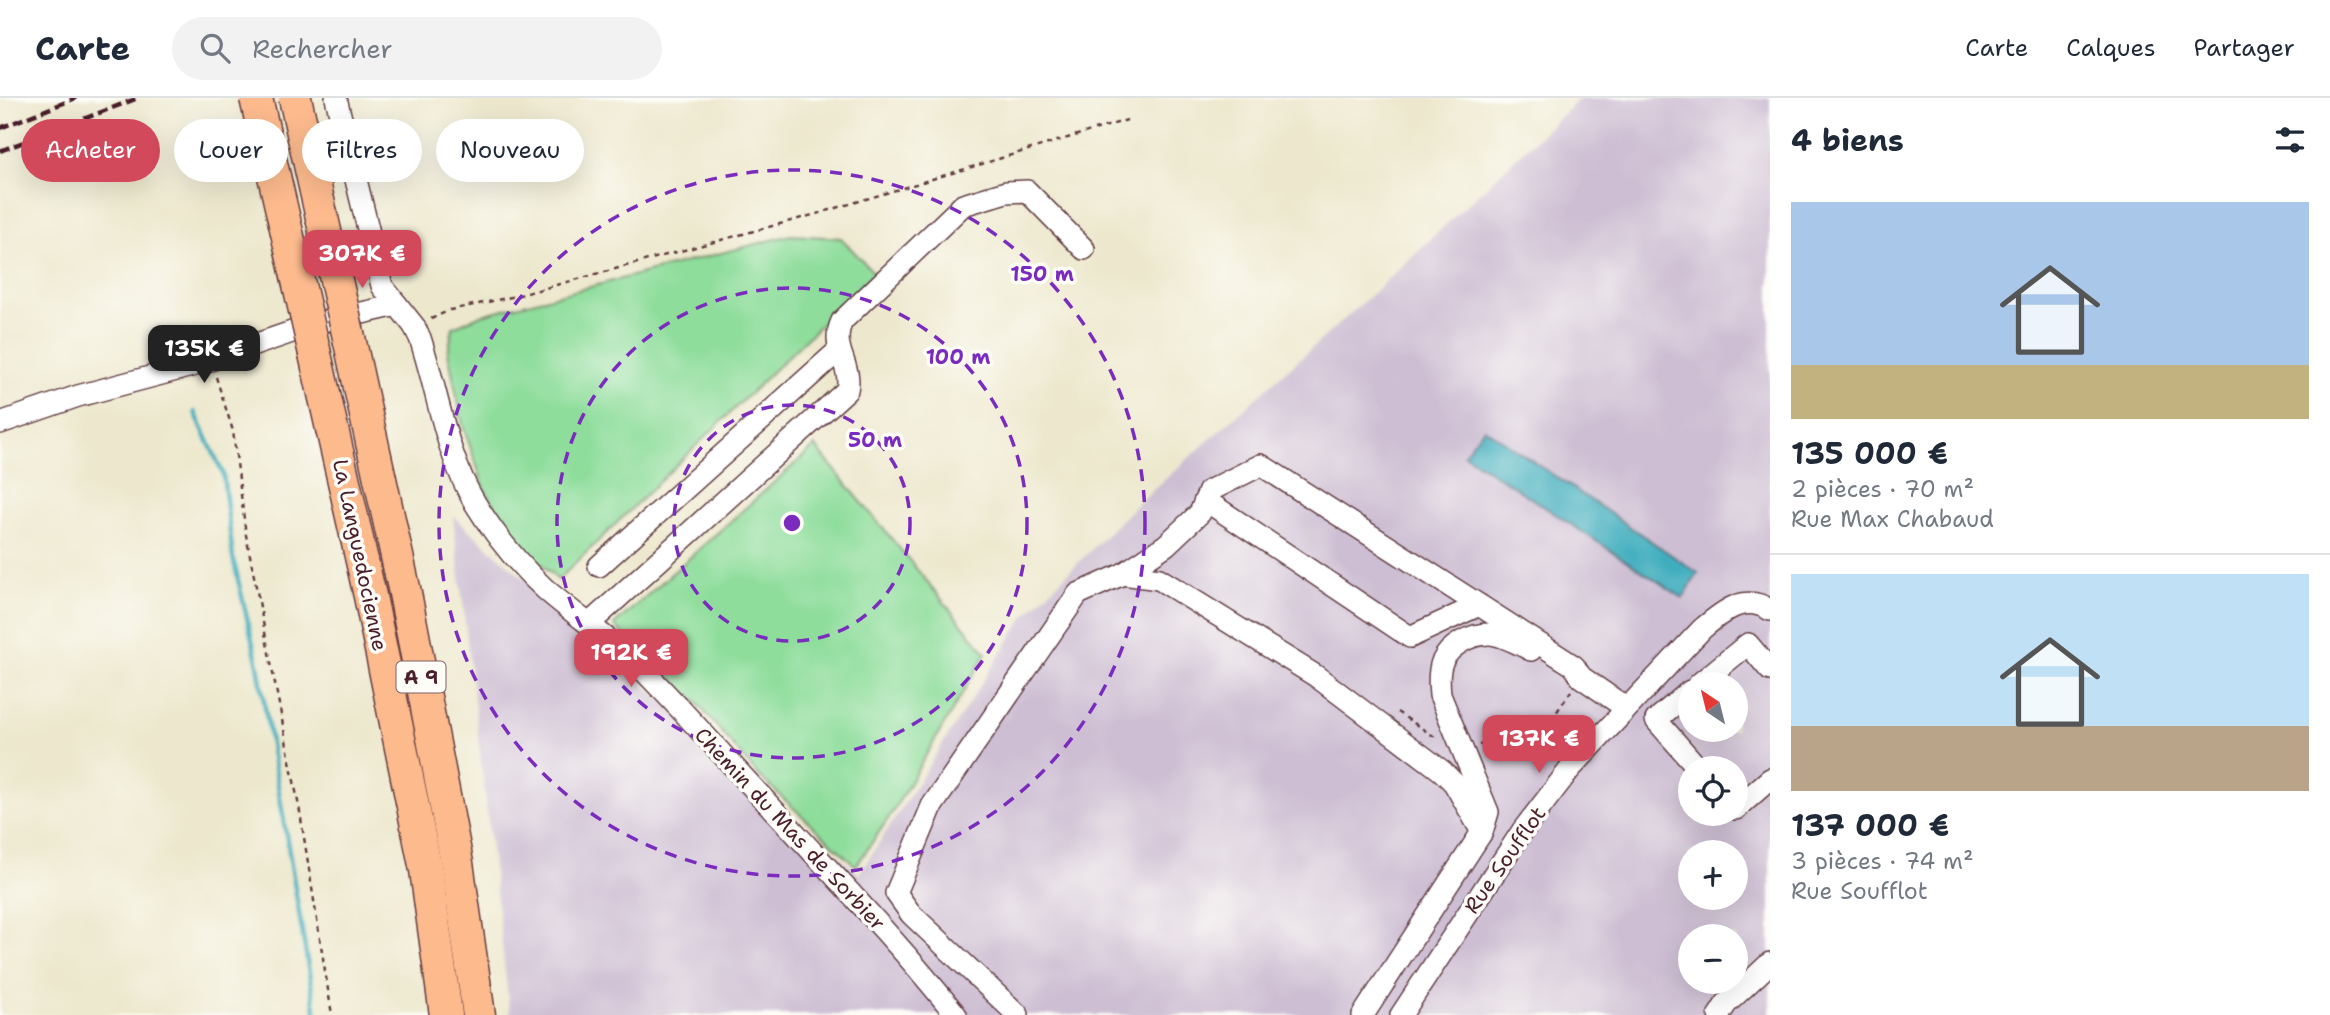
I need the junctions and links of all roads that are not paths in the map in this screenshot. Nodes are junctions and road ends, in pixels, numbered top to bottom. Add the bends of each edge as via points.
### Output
1 (256, 98) edge
2 (295, 98) edge
3 (336, 98) edge
4 (1084, 249) dead end
5 (397, 305) junction
6 (839, 350) junction
7 (0, 424) edge
8 (1205, 500) junction
9 (599, 566) dead end
10 (1123, 574) junction
11 (1761, 604) edge
12 (1479, 605) junction
13 (589, 624) junction
14 (1770, 670) edge
15 (1714, 672) edge
16 (1581, 677) junction
17 (1678, 701) edge
18 (1626, 708) junction
19 (1688, 756) edge
20 (1770, 779) edge
21 (1748, 798) edge
22 (1482, 832) junction
23 (1770, 963) edge
24 (446, 1015) edge
25 (479, 1015) edge
26 (956, 1015) edge
27 (1018, 1015) edge
28 (1363, 1015) edge
29 (1401, 1015) edge
30 (1719, 1015) edge

1 - 24 highway, La Languedocienne / A 9, bridge via 370,596 426,870
2 - 25 highway, La Languedocienne / A 9, bridge via 404,588 457,863
3 - 5 street, Chemin du Mas de Sorbier via 382,286
4 - 6 street via 1027,191 1006,192 963,205 842,321 837,332
5 - 7 street via 318,323
5 - 13 street, Chemin du Mas de Sorbier via 420,338 443,422 473,499 523,566
6 - 9 street
6 - 13 street via 847,390
8 - 10 street via 1200,513 1166,545
8 - 12 street via 1410,637
8 - 12 street via 1209,491 1261,465
10 - 22 street via 1159,579 1316,676 1442,771
10 - 27 street via 1078,594 932,806 896,893 911,914
11 - 18 street, Rue Soufflot via 1723,612
12 - 16 street via 1574,666
13 - 26 street, Chemin du Mas de Sorbier via 641,668 697,727 887,933
14 - 15 street via 1748,644
16 - 18 street
16 - 22 street via 1491,633 1457,645 1442,662 1440,695 1488,812
17 - 19 street via 1656,720
18 - 29 street, Rue Soufflot via 1523,830
20 - 21 street
22 - 28 street
23 - 30 street

